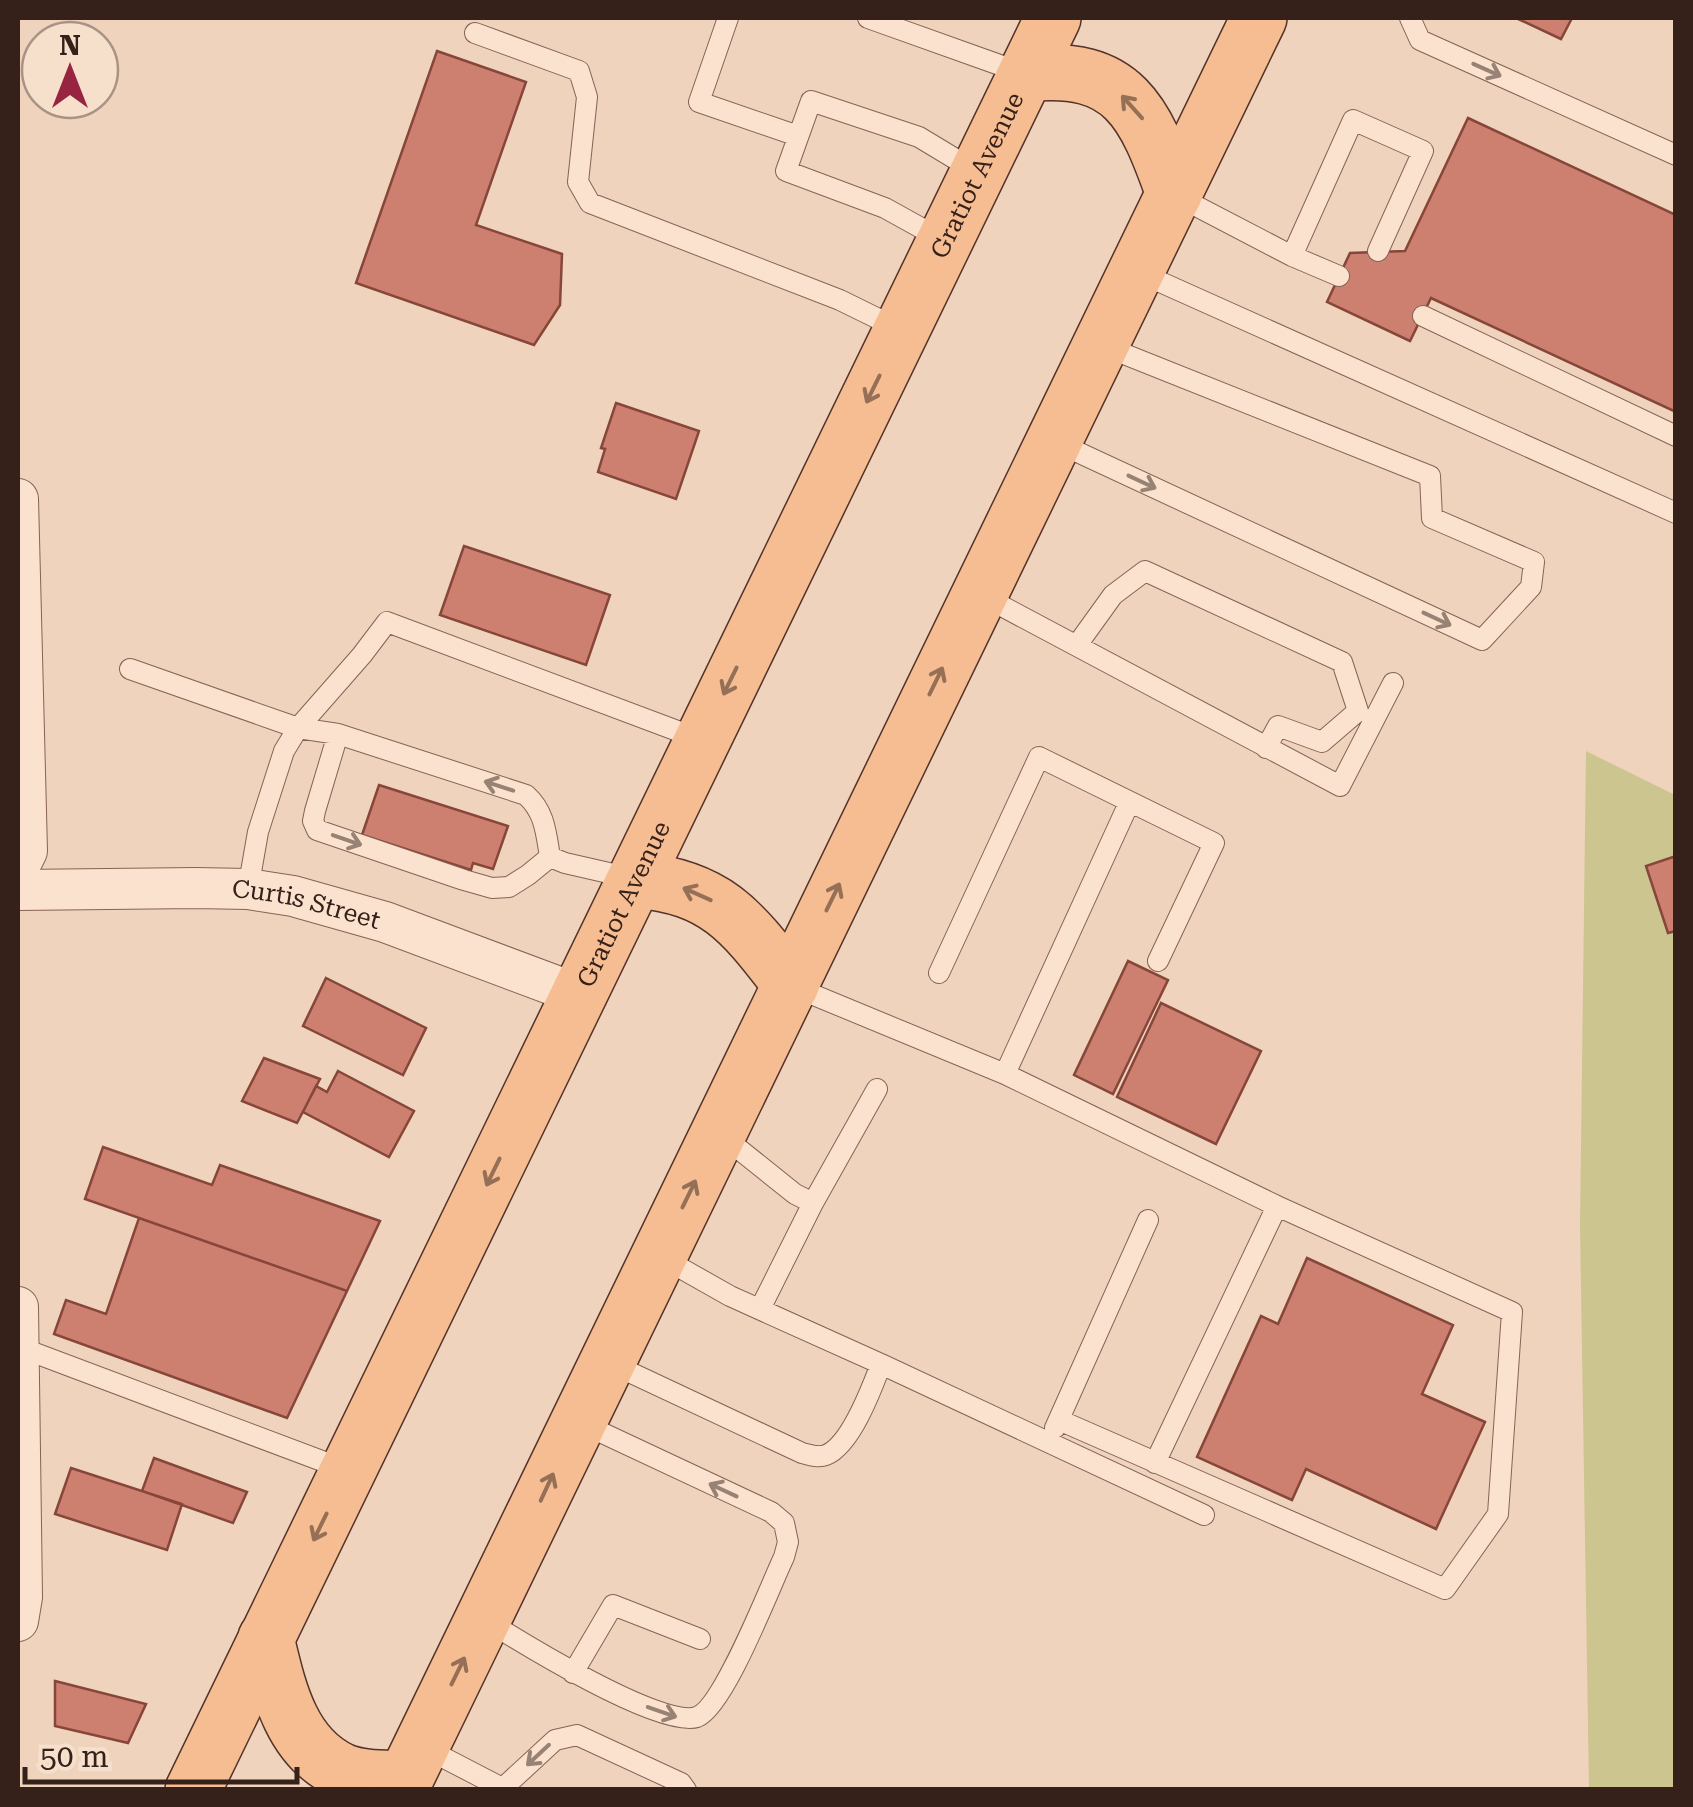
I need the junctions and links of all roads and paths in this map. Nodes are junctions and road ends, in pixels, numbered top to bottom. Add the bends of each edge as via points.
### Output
1 (728, 18) edge
2 (868, 18) edge
3 (1053, 18) edge
4 (1258, 18) edge
5 (1410, 18) edge
6 (475, 32) dead end
7 (1026, 74) junction
8 (798, 136) junction
9 (1676, 155) edge
10 (979, 172) junction
11 (1174, 194) junction
12 (945, 241) junction
13 (1378, 251) dead end
14 (1292, 256) junction
15 (1136, 271) junction
16 (1339, 276) dead end
17 (1422, 316) dead end
18 (902, 330) junction
19 (1101, 344) junction
20 (1676, 436) edge
21 (1054, 442) junction
22 (18, 498) edge
23 (1676, 513) edge
24 (980, 594) junction
25 (1077, 644) junction
26 (130, 670) dead end
27 (1393, 683) dead end
28 (298, 728) junction
29 (338, 734) junction
30 (701, 740) junction
31 (1266, 748) junction
32 (1129, 803) junction
33 (550, 857) junction
34 (18, 868) edge
35 (636, 880) junction
36 (248, 889) junction
37 (18, 890) edge
38 (1158, 962) dead end
39 (940, 973) dead end
40 (790, 985) junction
41 (580, 996) junction
42 (1006, 1074) junction
43 (877, 1089) dead end
44 (719, 1133) junction
45 (814, 1203) junction
46 (1277, 1206) junction
47 (1148, 1220) dead end
48 (658, 1255) junction
49 (18, 1307) edge
50 (760, 1309) junction
51 (19, 1348) edge
52 (607, 1362) junction
53 (881, 1364) junction
54 (1059, 1420) junction
55 (578, 1422) junction
56 (1048, 1444) junction
57 (1155, 1462) junction
58 (348, 1471) junction
59 (1204, 1515) dead end
60 (484, 1619) junction
61 (18, 1621) edge
62 (266, 1638) junction
63 (700, 1639) dead end
64 (573, 1673) junction
65 (408, 1771) edge
66 (504, 1789) edge
67 (194, 1790) edge
68 (686, 1790) edge

1 - 8 lane via 698,102
2 - 7 lane
3 - 7 main road, Gratiot Avenue
4 - 11 main road
5 -> 9 lane via 1420,40
6 - 18 lane via 579,71 587,98 578,182 590,203
7 - 10 main road, Gratiot Avenue
11 -> 7 main road via 1144,119 1124,97 1078,73
8 - 10 lane via 811,101 919,138
8 - 12 lane via 786,171 885,208
10 - 12 main road, Gratiot Avenue
11 - 14 lane
11 - 15 main road
12 - 18 main road, Gratiot Avenue
13 - 14 lane via 1424,151 1354,120
14 - 16 lane
15 - 19 main road
15 - 23 lane
17 - 20 lane
18 -> 30 main road, Gratiot Avenue
19 - 21 main road
21 -> 19 lane via 1482,640 1530,587 1534,562 1432,518 1430,476
21 - 24 main road
22 - 34 street via 27,851
24 - 25 lane
40 -> 24 main road
25 - 31 lane
25 - 31 lane via 1114,595 1145,571 1342,662 1358,710 1322,742 1278,726
26 - 28 lane
27 - 31 lane via 1340,786
28 - 29 lane
28 - 30 lane via 387,622
28 - 36 lane via 258,832
33 -> 29 lane via 544,820 526,795
29 -> 33 lane via 315,811 317,830 492,888 509,887
30 - 35 main road, Gratiot Avenue
32 - 38 lane via 1214,843
32 - 39 lane via 1039,757
32 - 42 lane
33 - 35 lane
40 -> 35 main road via 761,946 710,898
35 - 41 main road, Gratiot Avenue
36 - 37 street, Curtis Street
36 - 41 street, Curtis Street via 385,922
40 - 42 lane
40 - 44 main road
41 -> 58 main road, Gratiot Avenue
42 - 46 lane
43 - 45 lane
44 - 45 lane
48 -> 44 main road
45 - 50 lane
46 - 57 lane
46 - 57 lane via 1512,1312 1498,1514 1445,1589
47 - 54 lane
48 - 50 lane
48 - 52 main road
49 - 51 street
50 - 53 lane
51 - 58 lane
51 - 61 street
52 - 53 lane via 816,1456 838,1447 852,1428
52 - 55 main road
53 - 56 lane
54 - 56 lane
54 - 57 lane
60 -> 55 main road
64 -> 55 lane via 668,1716 697,1716 722,1691 788,1542 784,1522 771,1512
56 - 59 lane
58 -> 62 main road, Gratiot Avenue
60 - 64 lane
65 -> 60 main road
62 - 65 main road via 280,1696 324,1760 372,1778
62 - 67 main road, Gratiot Avenue
63 - 64 lane via 614,1605
65 - 66 lane
68 -> 66 lane via 576,1735 555,1740

